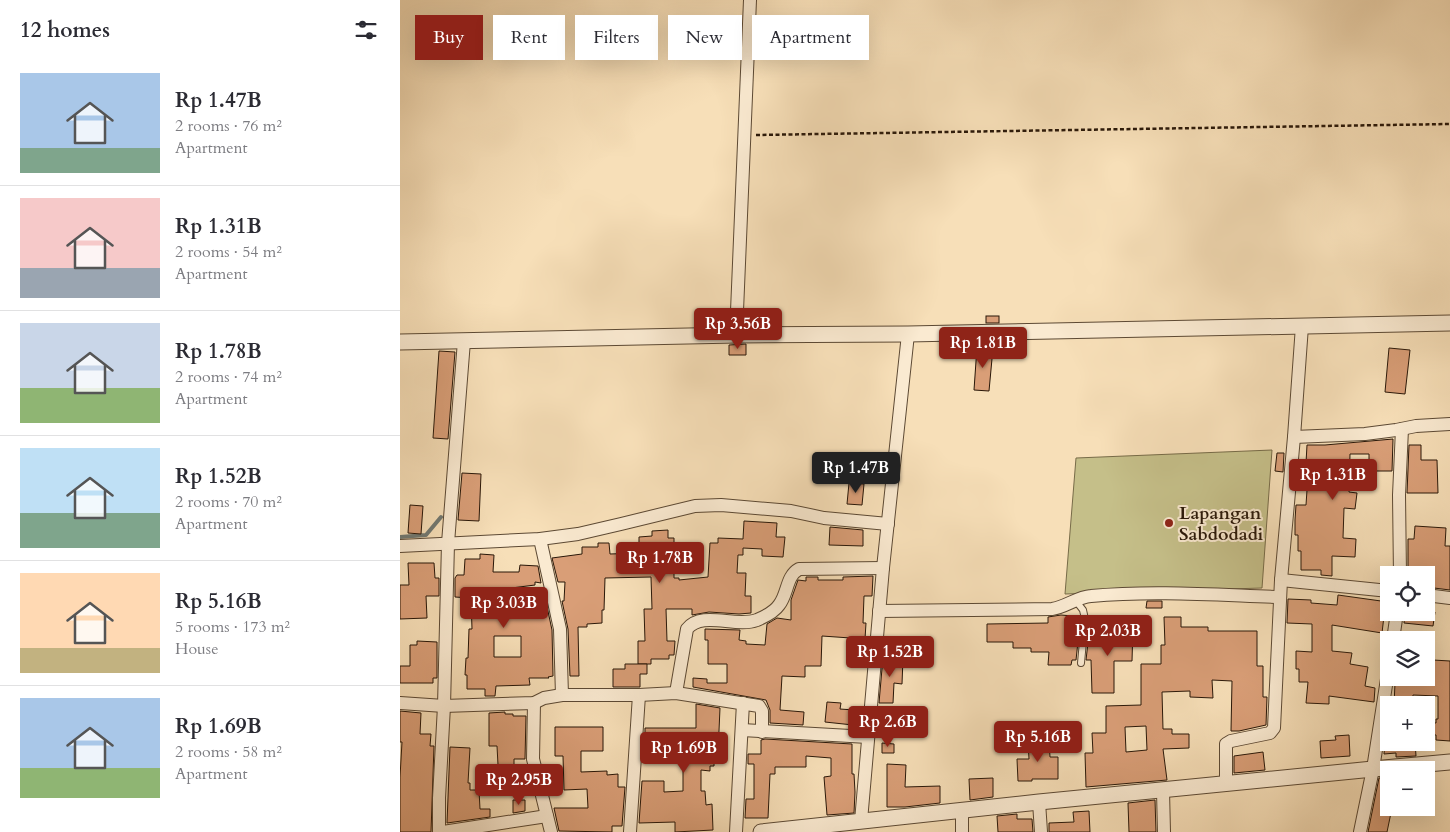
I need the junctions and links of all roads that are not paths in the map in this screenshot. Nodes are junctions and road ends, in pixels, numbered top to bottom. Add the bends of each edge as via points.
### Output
1 (750, 0) edge
2 (1450, 323) edge
3 (1302, 326) junction
4 (908, 334) junction
5 (736, 335) junction
6 (464, 341) junction
7 (400, 342) edge
8 (1450, 424) edge
9 (1402, 429) junction
10 (1294, 437) junction
11 (888, 524) junction
12 (540, 539) junction
13 (448, 543) junction
14 (400, 546) edge
15 (1400, 566) edge
16 (883, 568) junction
17 (1281, 580) junction
18 (1380, 590) edge
19 (1435, 596) edge
20 (1280, 597) junction
21 (1450, 598) edge
22 (1076, 600) junction
23 (879, 611) junction
24 (1081, 663) dead end
25 (1386, 686) edge
26 (676, 693) junction
27 (562, 695) junction
28 (639, 695) junction
29 (400, 703) edge
30 (534, 703) junction
31 (743, 703) junction
32 (444, 706) junction
33 (742, 730) junction
34 (762, 732) junction
35 (868, 737) junction
36 (1450, 762) edge
37 (1373, 768) junction
38 (1226, 784) junction
39 (1163, 791) junction
40 (1040, 802) junction
41 (962, 812) junction
42 (547, 816) junction
43 (856, 825) edge
44 (439, 832) edge
45 (443, 832) edge
46 (551, 832) edge
47 (630, 832) edge
48 (736, 832) edge
49 (761, 832) edge
50 (962, 832) edge
51 (1041, 832) edge
52 (1164, 832) edge
53 (1360, 832) edge

1 - 5 street
2 - 3 street
3 - 4 street
3 - 10 street
4 - 5 street
4 - 11 street
5 - 6 street
6 - 7 street
6 - 13 street
8 - 9 street
9 - 10 street
9 - 15 street
10 - 17 street
11 - 12 street via 824,518 791,511 695,506 604,528
11 - 16 street
12 - 13 street
12 - 27 street via 560,629
13 - 14 street
13 - 32 street
16 - 23 street
16 - 26 street via 799,569 791,576 779,606 756,620 691,623 686,629
17 - 18 street
17 - 20 street
19 - 21 street
20 - 22 street via 1131,593
20 - 38 street via 1274,728 1270,733 1226,744
22 - 23 street via 1052,609
22 - 24 lane via 1085,619
23 - 35 street
25 - 37 street
26 - 28 street
26 - 31 street
27 - 28 street
27 - 30 street
28 - 47 street
29 - 32 street
30 - 32 street
30 - 42 street via 534,759
31 - 33 street
31 - 34 street via 761,708
32 - 44 street
33 - 34 street
33 - 48 street
34 - 35 street
35 - 43 street
36 - 37 street
37 - 38 street
37 - 53 street
38 - 39 street
39 - 40 street
39 - 52 street
40 - 41 street
40 - 51 street
41 - 43 street
41 - 50 street
42 - 45 street
42 - 46 street
43 - 49 street

